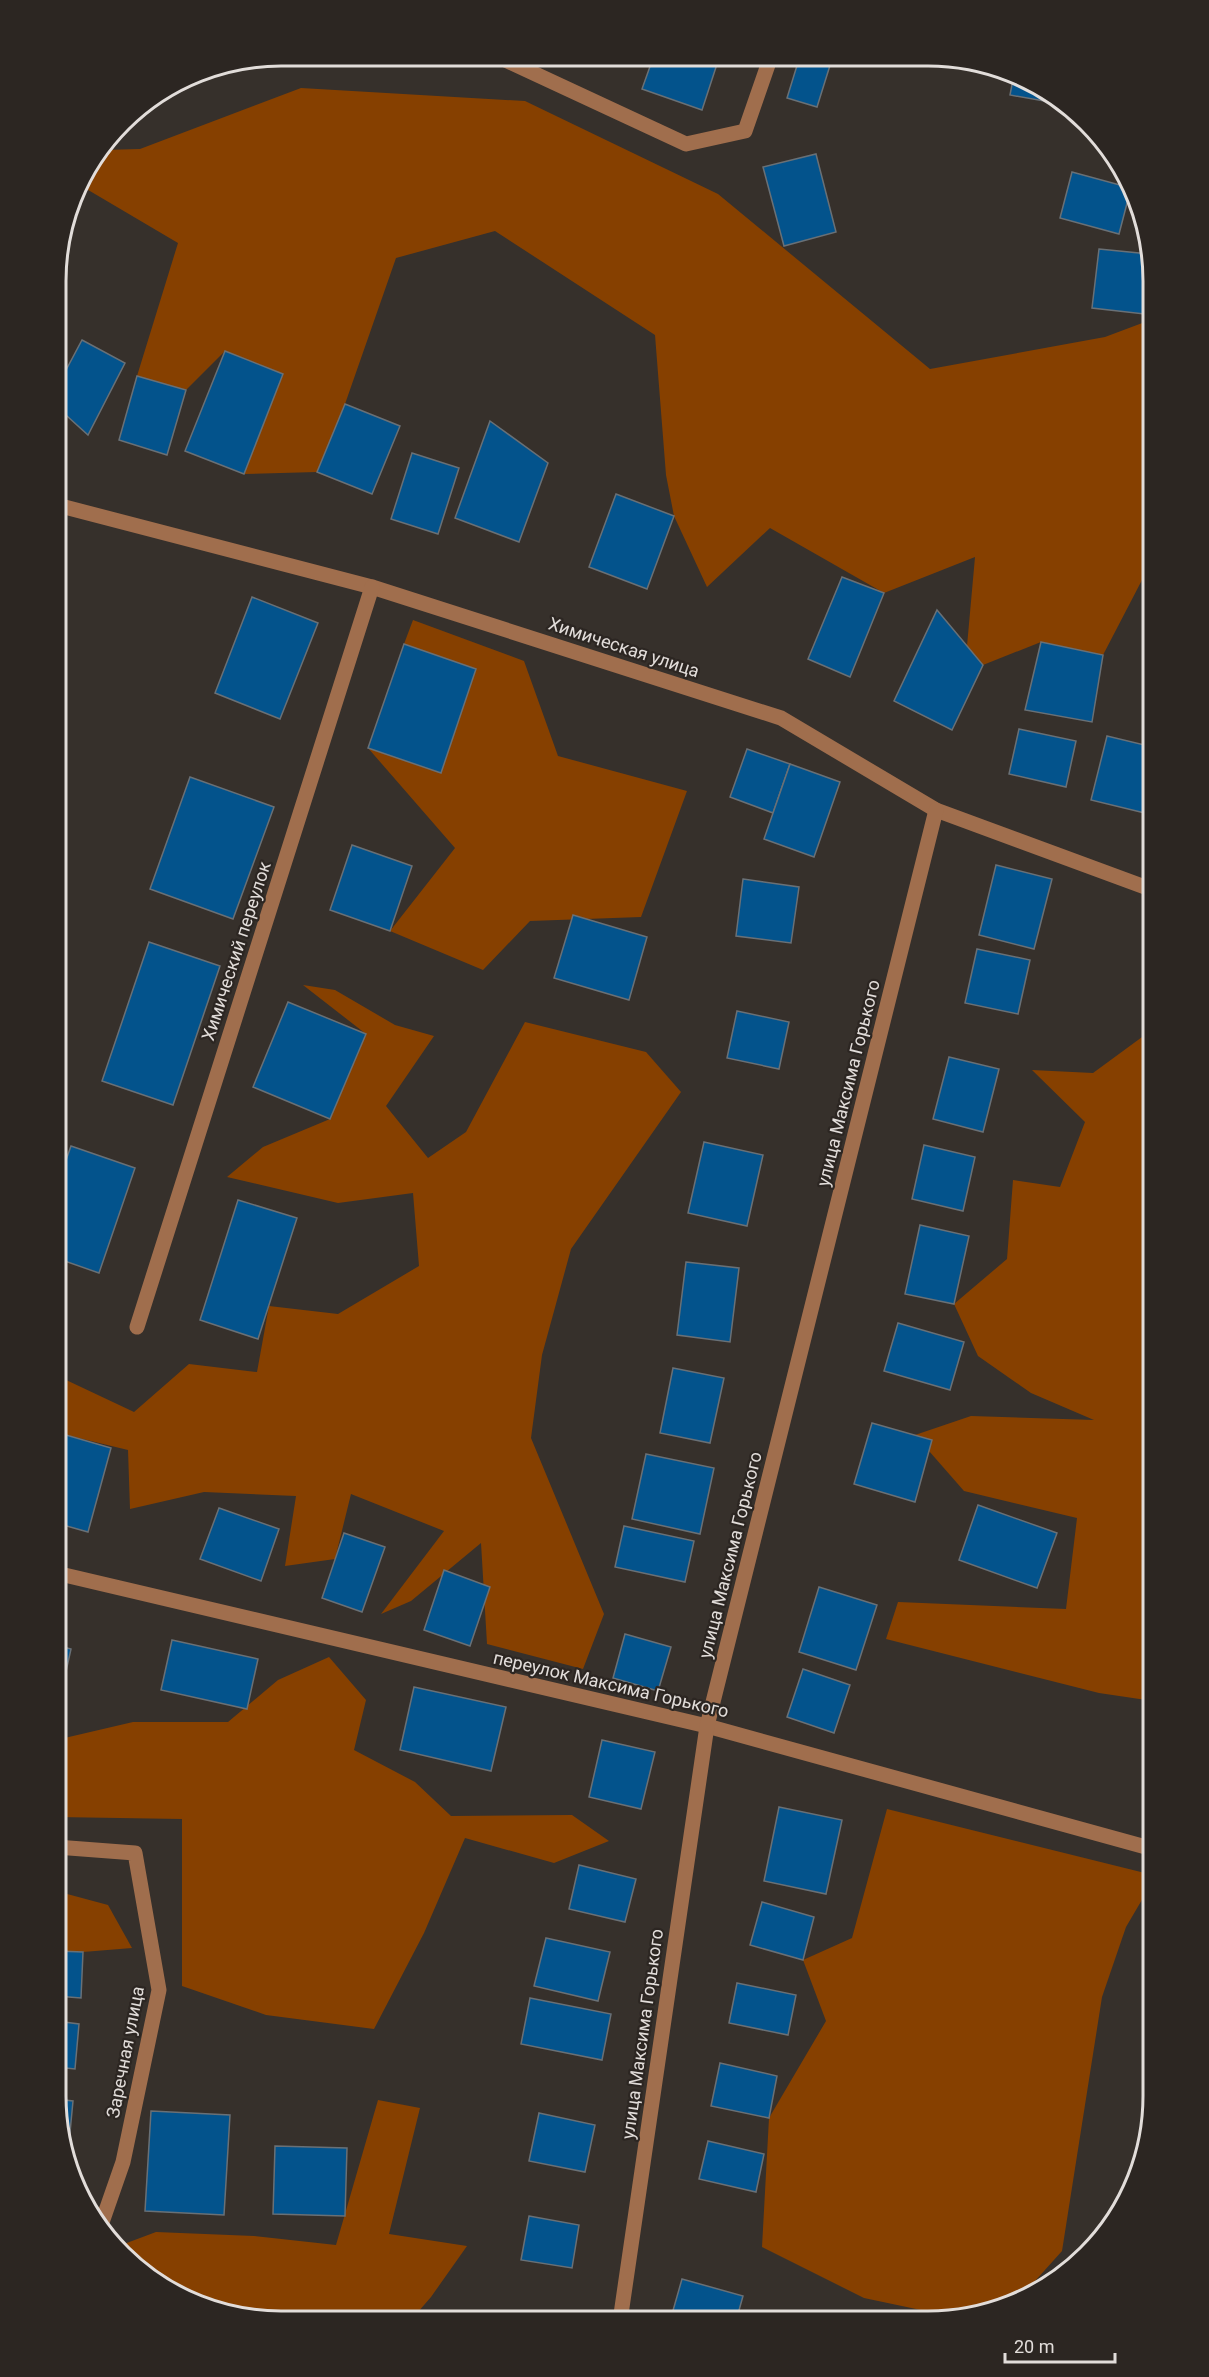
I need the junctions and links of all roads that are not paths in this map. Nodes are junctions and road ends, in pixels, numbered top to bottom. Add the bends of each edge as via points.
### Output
1 (518, 66) edge
2 (767, 66) edge
3 (66, 507) edge
4 (372, 587) junction
5 (936, 810) junction
6 (1143, 886) edge
7 (138, 1327) dead end
8 (66, 1575) edge
9 (707, 1726) junction
10 (1143, 1846) edge
11 (66, 1848) edge
12 (104, 2217) edge
13 (621, 2311) edge

1 - 2 street via 686,144 745,131
3 - 4 street, Химическая улица
4 - 5 street, Химическая улица via 781,718
4 - 7 street, Химический переулок
5 - 6 street, Химическая улица
5 - 9 street, улица Максима Горького
8 - 9 street, переулок Максима Горького
9 - 10 street, переулок Максима Горького
9 - 13 street, улица Максима Горького
11 - 12 street, Заречная улица via 135,1853 159,1990 123,2162

